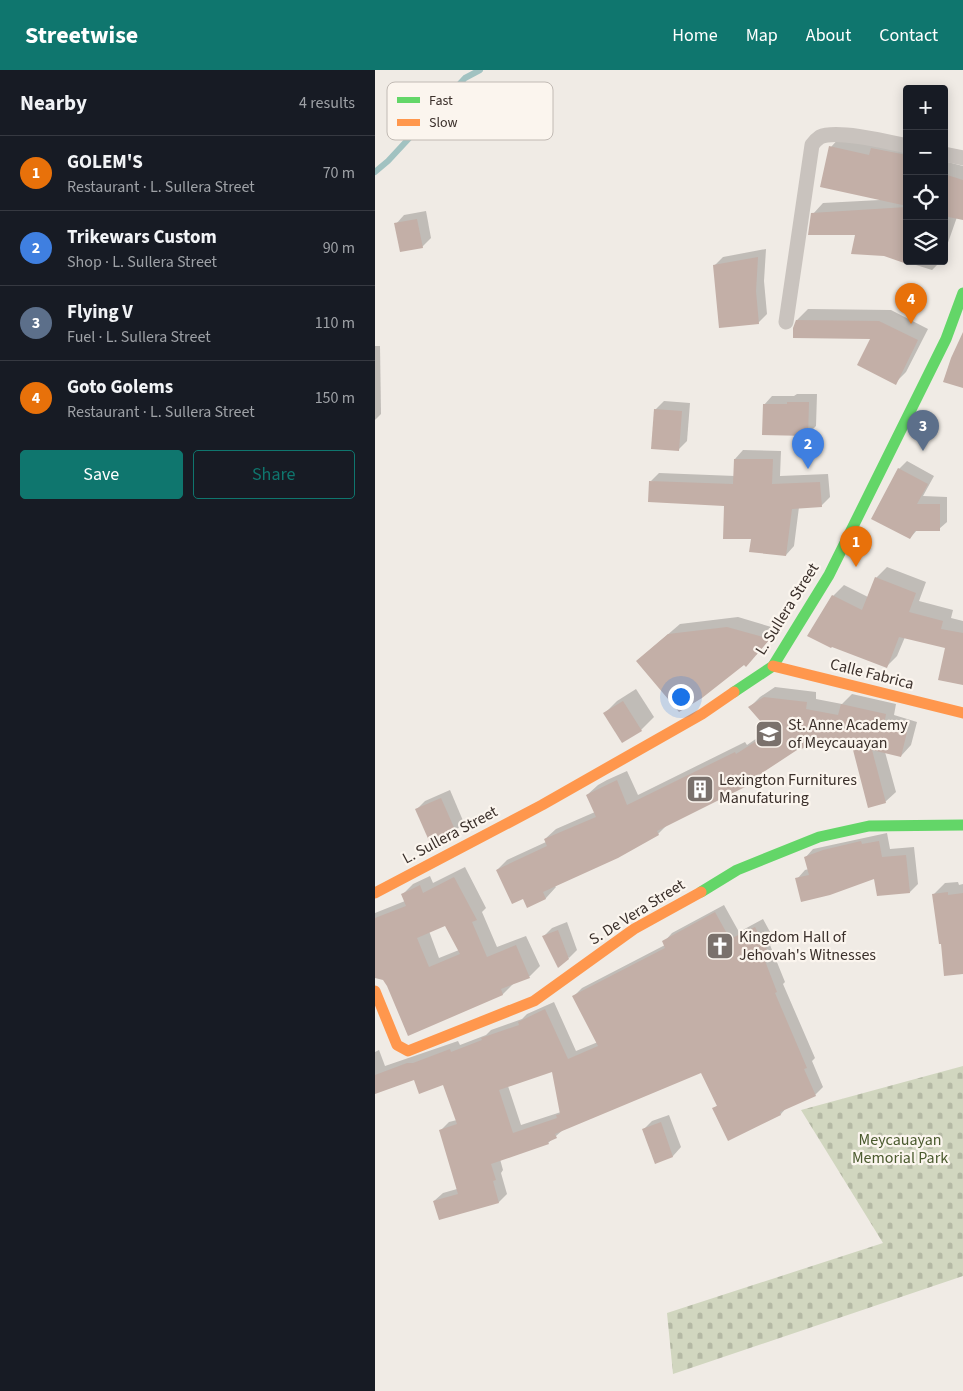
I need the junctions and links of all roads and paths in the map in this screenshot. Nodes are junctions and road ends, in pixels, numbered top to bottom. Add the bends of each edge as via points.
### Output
1 (903, 145) edge
2 (948, 155) edge
3 (963, 158) edge
4 (963, 293) edge
5 (786, 322) dead end
6 (773, 666) junction
7 (963, 713) edge
8 (963, 824) edge
9 (375, 893) edge
10 (375, 991) edge

1 - 5 street via 863,137 830,135 822,136 812,145
2 - 3 street
4 - 6 street, L. Sullera Street via 947,339 829,576
6 - 7 street, Calle Fabrica
6 - 9 street, L. Sullera Street via 702,714
8 - 10 street, S. De Vera Street via 869,826 819,837 755,862 635,929 534,1000 408,1051 397,1045

